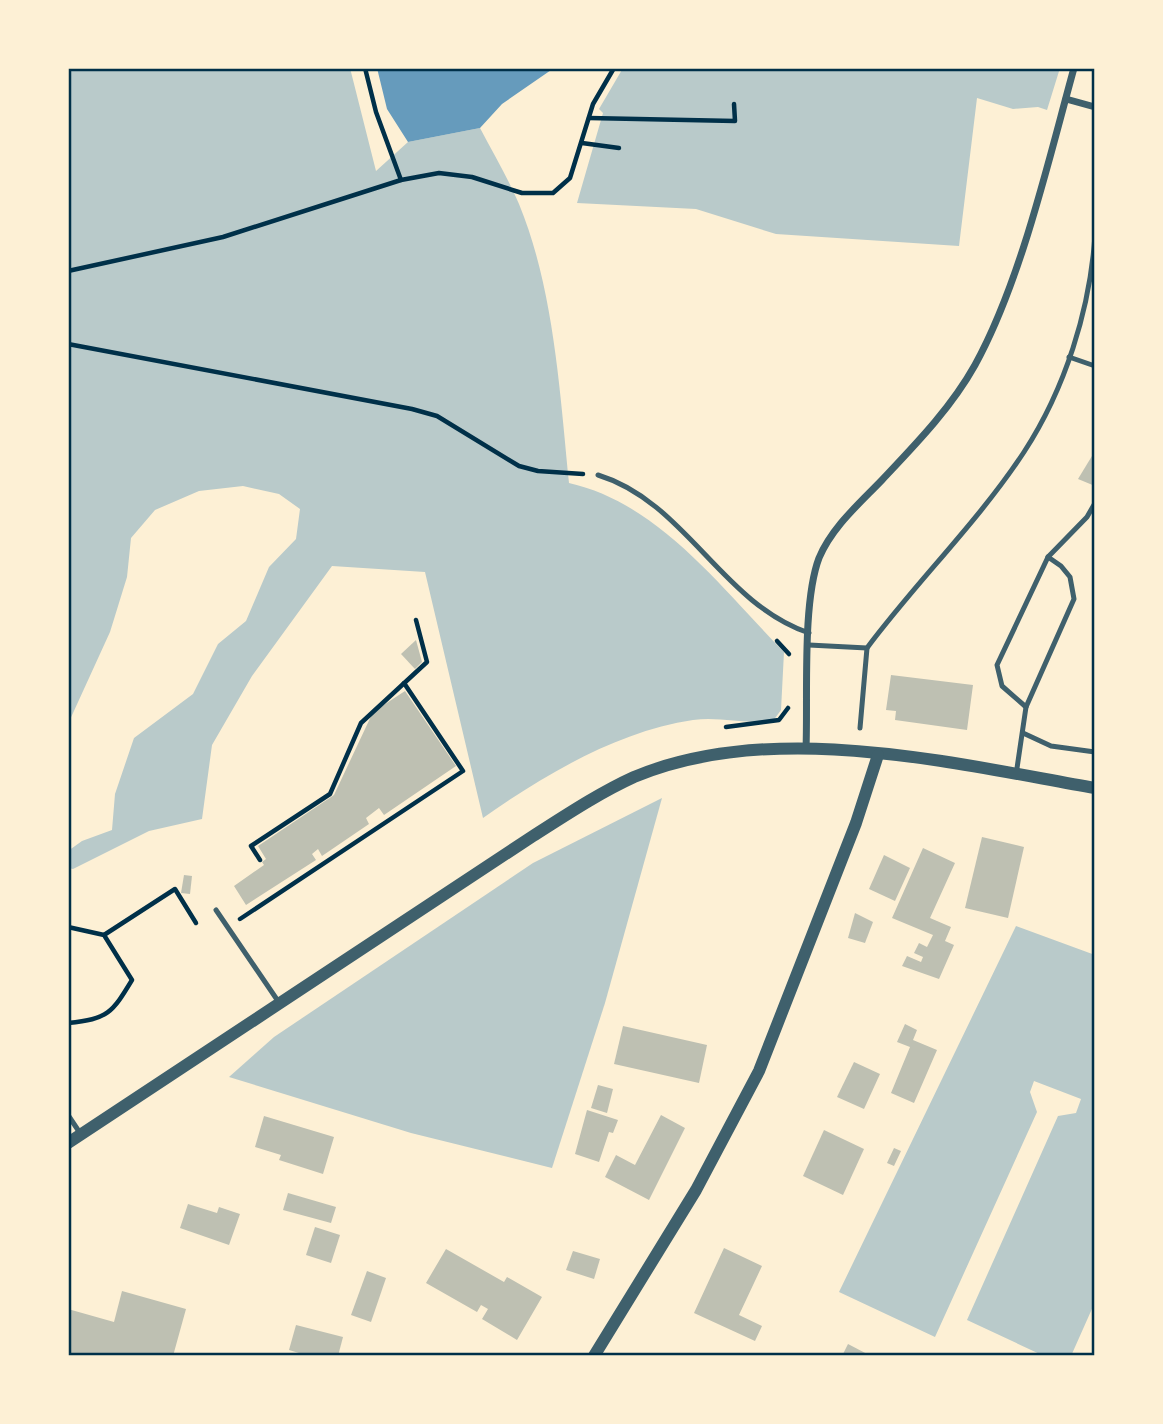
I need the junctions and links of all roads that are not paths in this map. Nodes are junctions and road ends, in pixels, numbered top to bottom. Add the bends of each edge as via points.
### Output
1 (1074, 68) edge
2 (1066, 99) junction
3 (1095, 107) edge
4 (1095, 235) edge
5 (1069, 357) junction
6 (1095, 366) edge
7 (598, 475) road end
8 (1095, 503) edge
9 (1048, 557) junction
10 (809, 633) junction
11 (809, 645) junction
12 (867, 648) junction
13 (1026, 707) junction
14 (860, 728) dead end
15 (1023, 733) junction
16 (806, 748) junction
17 (1095, 752) edge
18 (878, 755) junction
19 (1016, 775) junction
20 (1095, 788) edge
21 (216, 910) dead end
22 (280, 1004) junction
23 (68, 1115) edge
24 (82, 1135) junction
25 (68, 1143) edge
26 (593, 1356) edge

1 - 2 street
2 - 3 street
2 - 10 street via 991,335 937,420 827,543 811,588
4 - 5 lane via 1083,310
5 - 6 lane
5 - 12 lane via 1026,449 989,501
7 - 10 lane via 627,485 649,500 752,603
8 - 9 lane
9 - 13 lane via 1070,577 1074,599
9 - 13 lane via 997,665 1002,686
10 - 11 street
11 - 12 lane
11 - 16 street
12 - 14 lane
13 - 15 lane
15 - 17 lane via 1051,746
15 - 19 lane
16 - 18 street
16 - 22 street via 728,751 635,777 533,836
18 - 19 street
18 - 26 street via 856,823 754,1082 696,1190
19 - 20 street
21 - 22 lane
22 - 24 street
23 - 24 lane
24 - 25 street

